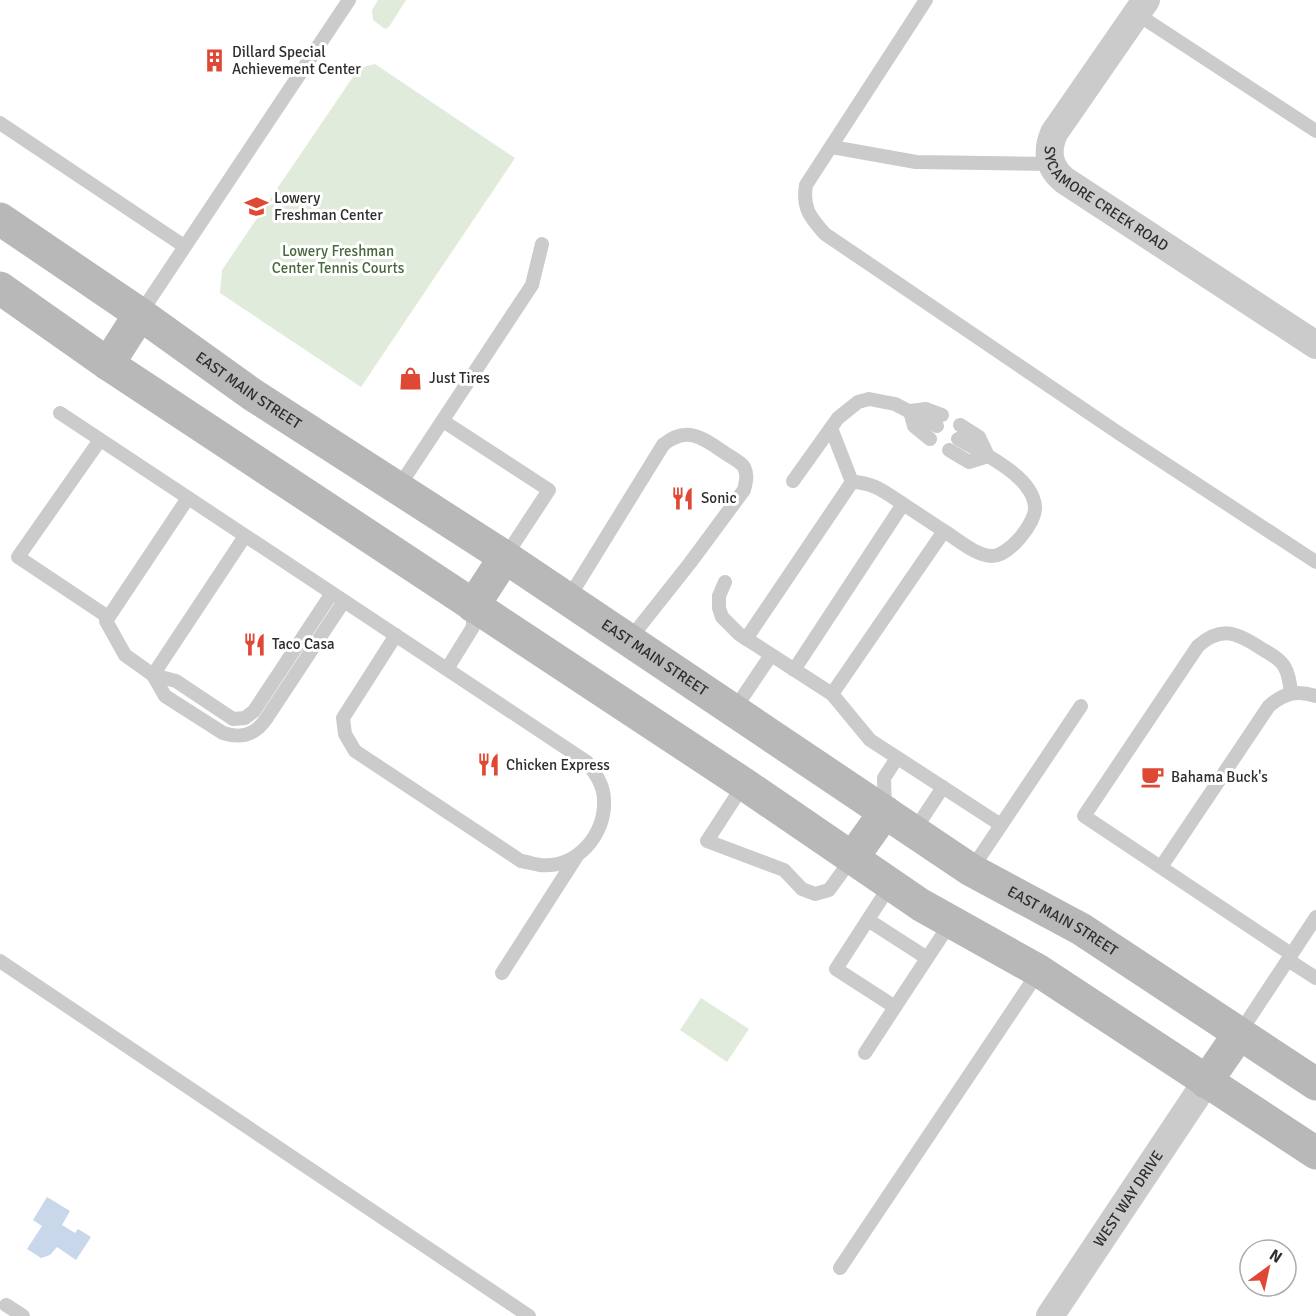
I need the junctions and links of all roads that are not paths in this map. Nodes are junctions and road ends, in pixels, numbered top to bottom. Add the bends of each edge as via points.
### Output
1 (349, 0) edge
2 (926, 0) edge
3 (1142, 7) edge
4 (0, 123) edge
5 (1316, 131) edge
6 (832, 147) junction
7 (1051, 164) junction
8 (0, 219) edge
9 (542, 244) dead end
10 (184, 246) junction
11 (0, 288) edge
12 (140, 314) junction
13 (1316, 345) edge
14 (108, 364) junction
15 (910, 411) junction
16 (60, 413) dead end
17 (443, 420) junction
18 (940, 421) dead end
19 (831, 428) junction
20 (959, 432) dead end
21 (930, 439) dead end
22 (100, 440) junction
23 (949, 450) dead end
24 (988, 456) junction
25 (793, 481) dead end
26 (852, 482) junction
27 (398, 488) junction
28 (188, 498) junction
29 (903, 504) junction
30 (944, 531) junction
31 (245, 536) junction
32 (505, 557) junction
33 (1316, 562) edge
34 (724, 582) dead end
35 (332, 593) junction
36 (568, 599) junction
37 (344, 601) junction
38 (473, 606) junction
39 (108, 618) junction
40 (396, 635) junction
41 (746, 639) junction
42 (629, 640) junction
43 (771, 655) junction
44 (447, 669) junction
45 (794, 670) junction
46 (153, 675) junction
47 (1291, 693) junction
48 (832, 694) junction
49 (1316, 696) edge
50 (1081, 706) dead end
51 (734, 710) junction
52 (897, 758) junction
53 (744, 784) junction
54 (944, 787) junction
55 (885, 812) junction
56 (1001, 825) junction
57 (914, 831) junction
58 (578, 855) junction
59 (853, 857) junction
60 (1161, 867) junction
61 (971, 870) junction
62 (891, 884) junction
63 (1316, 917) edge
64 (868, 920) junction
65 (951, 922) junction
66 (1289, 957) junction
67 (927, 958) junction
68 (0, 961) edge
69 (1039, 971) junction
70 (502, 973) dead end
71 (1316, 978) edge
72 (895, 1007) junction
73 (1239, 1034) junction
74 (865, 1053) dead end
75 (1206, 1082) junction
76 (1316, 1084) edge
77 (1316, 1153) edge
78 (840, 1268) dead end
79 (6, 1305) dead end
80 (23, 1316) edge
81 (529, 1316) edge
82 (1050, 1316) edge

1 - 10 lane
2 - 6 lane
3 - 5 lane
3 - 7 street, SYCAMORE CREEK ROAD via 1054,133 1050,143
4 - 10 lane
6 - 7 lane via 916,162
6 - 33 lane via 806,185 804,195 808,214 825,234
7 - 13 street, SYCAMORE CREEK ROAD via 1064,180
8 - 12 main road, EAST MAIN STREET
9 - 17 lane via 532,285
10 - 12 lane
11 - 14 main road
12 - 14 main road
12 - 27 main road, EAST MAIN STREET via 253,395
14 - 38 main road
15 - 18 lane via 926,409
15 - 19 lane via 869,399 849,407
15 - 21 lane via 914,426
16 - 22 lane
17 - 27 lane
17 - 32 lane via 549,490
19 - 25 lane
19 - 26 lane
20 - 24 lane via 979,437
22 - 28 lane
22 - 39 lane via 18,557
23 - 24 lane via 969,462
24 - 30 lane via 1029,489 1035,509 1033,517 1016,543 999,556 981,554
26 - 29 lane via 873,485
26 - 41 lane
27 - 32 main road, EAST MAIN STREET
28 - 31 lane
28 - 39 lane
29 - 30 lane
29 - 45 lane
30 - 48 lane
31 - 35 lane
31 - 46 lane
32 - 36 main road, EAST MAIN STREET
32 - 38 main road
34 - 41 lane via 719,596 722,617
35 - 37 lane
35 - 46 lane via 254,711 245,718 233,718 176,681
36 - 42 main road, EAST MAIN STREET
36 - 42 lane via 663,446 670,439 700,436 743,466 747,478 744,490
37 - 40 lane
37 - 46 lane via 266,719 252,733 223,733 165,696
38 - 44 lane via 473,627
38 - 53 main road
39 - 46 lane via 106,621 125,655
40 - 44 lane
40 - 58 lane via 343,718 345,734 355,751 521,861 541,866 562,863
41 - 43 lane
42 - 51 main road, EAST MAIN STREET
43 - 45 lane
43 - 51 lane
44 - 58 lane via 587,762 599,778 604,798 603,819 595,838
45 - 48 lane
47 - 49 lane
47 - 60 lane via 1269,706
47 - 60 lane via 1284,666 1243,637 1219,633 1198,646 1084,816
48 - 52 lane via 870,740
50 - 56 lane
51 - 55 main road, EAST MAIN STREET
52 - 54 lane
52 - 55 lane via 884,778
53 - 59 main road
53 - 59 lane via 707,841 784,870 802,889 815,894 829,890
54 - 56 lane
54 - 57 lane
55 - 57 main road, EAST MAIN STREET
55 - 59 main road
56 - 61 lane
57 - 61 main road, EAST MAIN STREET
58 - 70 lane
59 - 62 main road
60 - 66 lane
61 - 73 main road, EAST MAIN STREET via 1081,929
62 - 64 lane
62 - 65 main road
63 - 66 lane
64 - 67 lane
64 - 72 lane via 836,969
65 - 67 lane
65 - 69 main road
66 - 71 lane
66 - 73 lane
67 - 72 lane
68 - 81 lane
69 - 75 main road
69 - 78 lane
72 - 74 lane
73 - 75 main road
73 - 76 main road, EAST MAIN STREET
75 - 77 main road
75 - 82 street, WEST WAY DRIVE
79 - 80 lane

